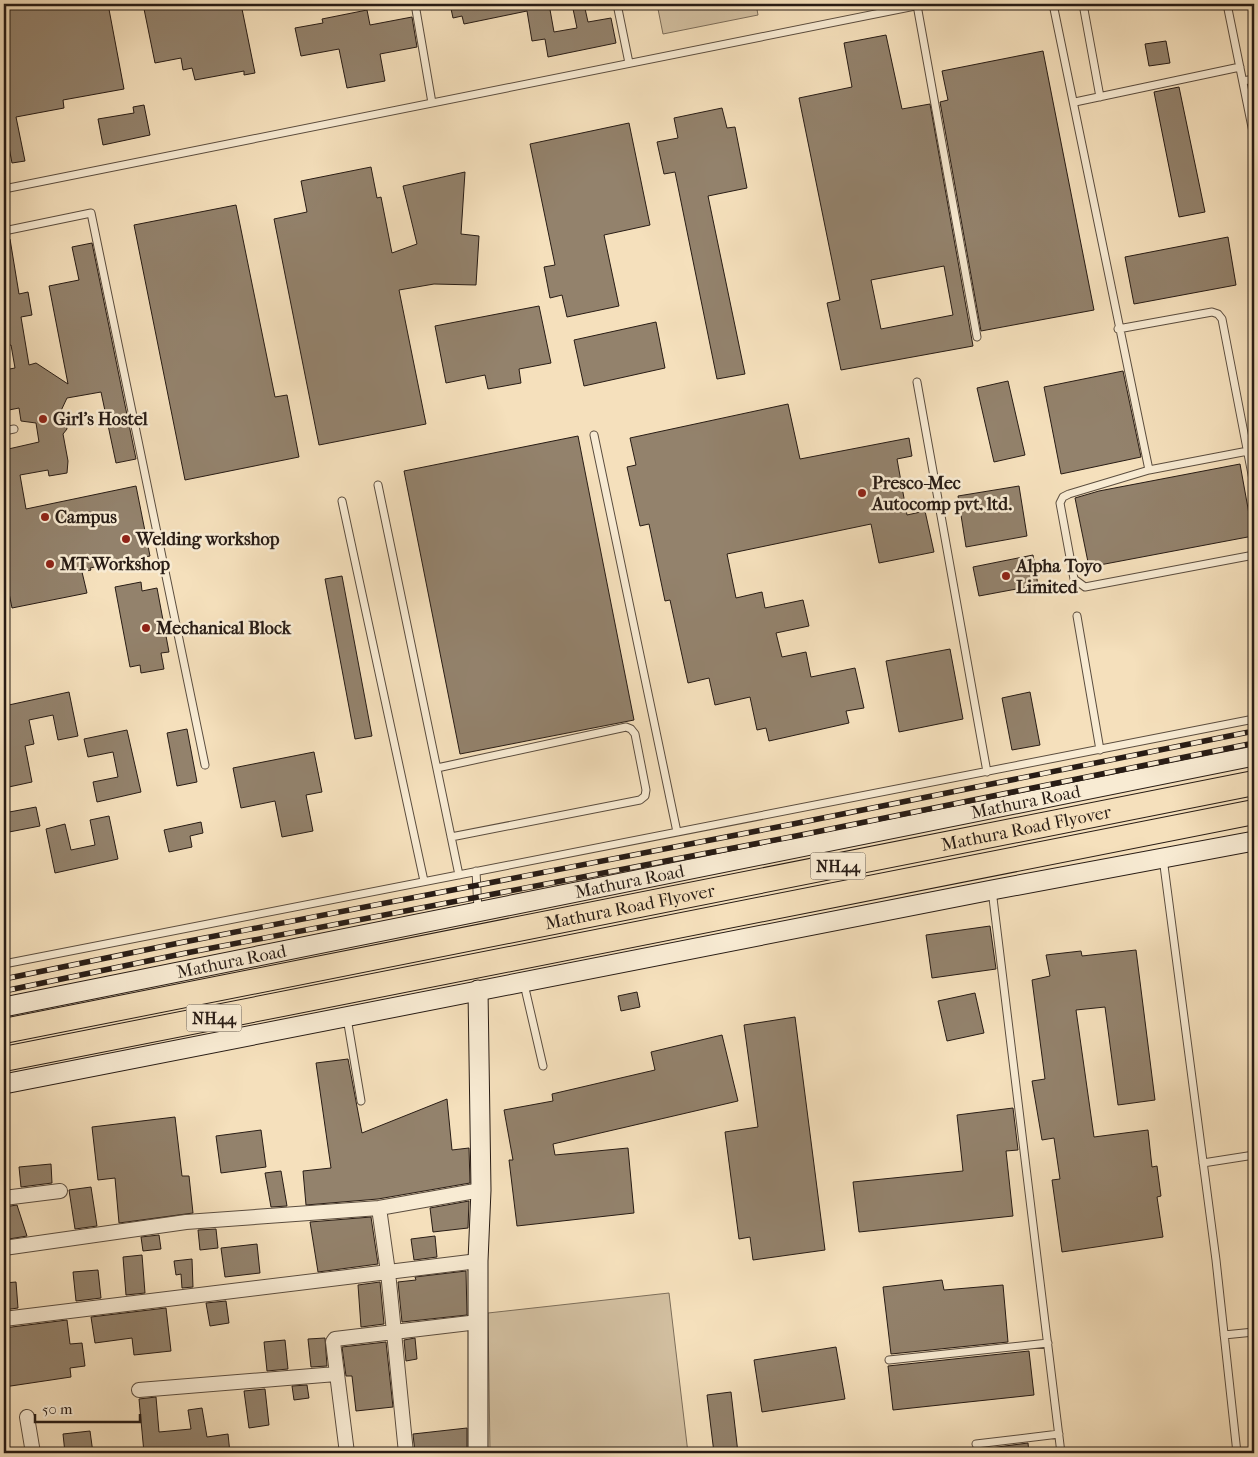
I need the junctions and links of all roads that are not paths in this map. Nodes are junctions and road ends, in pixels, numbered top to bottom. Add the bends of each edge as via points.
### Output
1 (415, 4) edge
2 (617, 4) edge
3 (921, 4) edge
4 (1053, 4) edge
5 (1083, 4) edge
6 (1227, 4) edge
7 (630, 63) junction
8 (1240, 67) junction
9 (1254, 79) edge
10 (1243, 81) junction
11 (1100, 97) junction
12 (1075, 102) junction
13 (432, 103) junction
14 (1254, 137) edge
15 (4, 189) edge
16 (4, 231) edge
17 (1118, 329) junction
18 (977, 337) dead end
19 (917, 382) dead end
20 (14, 429) dead end
21 (4, 431) edge
22 (594, 434) dead end
23 (1248, 451) junction
24 (1149, 470) junction
25 (378, 485) dead end
26 (1254, 486) edge
27 (342, 500) dead end
28 (1254, 555) edge
29 (1077, 616) dead end
30 (1254, 719) edge
31 (1100, 750) junction
32 (1254, 756) edge
33 (205, 765) dead end
34 (437, 768) junction
35 (987, 772) junction
36 (1254, 783) edge
37 (1254, 812) edge
38 (677, 832) junction
39 (452, 836) junction
40 (1254, 841) edge
41 (1163, 857) junction
42 (476, 871) junction
43 (459, 875) junction
44 (424, 882) junction
45 (992, 890) junction
46 (478, 912) junction
47 (4, 964) edge
48 (523, 981) junction
49 (478, 990) junction
50 (4, 1007) edge
51 (347, 1017) junction
52 (4, 1031) edge
53 (4, 1059) edge
54 (543, 1066) dead end
55 (4, 1084) edge
56 (360, 1101) dead end
57 (1254, 1155) edge
58 (1203, 1163) junction
59 (481, 1190) junction
60 (60, 1191) dead end
61 (4, 1198) edge
62 (379, 1208) junction
63 (4, 1248) edge
64 (478, 1261) junction
65 (388, 1272) junction
66 (4, 1319) edge
67 (478, 1322) junction
68 (1254, 1332) edge
69 (395, 1334) junction
70 (1224, 1335) junction
71 (1048, 1343) junction
72 (889, 1360) dead end
73 (336, 1374) junction
74 (139, 1390) dead end
75 (27, 1417) dead end
76 (1059, 1434) junction
77 (976, 1444) dead end
78 (33, 1453) edge
79 (347, 1453) edge
80 (406, 1453) edge
81 (478, 1453) edge
82 (1061, 1453) edge
83 (1237, 1453) edge

1 - 13 lane
2 - 7 lane
3 - 7 lane
3 - 18 lane
4 - 12 lane
5 - 11 lane
6 - 8 lane
7 - 13 lane
8 - 10 lane
8 - 11 lane
9 - 10 lane
10 - 14 lane
11 - 12 lane
12 - 17 lane
13 - 15 lane
16 - 33 lane via 91,213
17 - 23 lane via 1212,312 1218,314 1222,320
17 - 24 lane
19 - 35 lane
20 - 21 lane
22 - 38 lane
23 - 24 lane
23 - 26 lane
24 - 28 lane via 1063,497 1060,503 1074,579 1080,585 1085,587
25 - 34 lane
27 - 44 lane
29 - 31 lane
30 - 31 lane
31 - 35 lane
32 - 46 main road, Mathura Road
34 - 39 lane
34 - 39 lane via 626,728 635,734 646,790 640,800
35 - 38 lane
36 - 52 highway, Mathura Road Flyover / NH44
37 - 53 highway, Mathura Road Flyover / NH44
38 - 42 lane
39 - 43 lane
40 - 41 main road
41 - 45 main road
41 - 58 lane
42 - 43 lane
42 - 46 lane
43 - 44 lane
44 - 47 lane
45 - 48 main road
45 - 71 lane
46 - 50 main road, Mathura Road
48 - 49 main road
48 - 54 lane
49 - 51 main road
49 - 59 main road
51 - 55 main road
51 - 56 lane
57 - 58 lane
58 - 70 lane
59 - 62 street
59 - 64 main road
60 - 61 street
62 - 63 street via 186,1222
62 - 65 street
64 - 65 street
64 - 67 main road
65 - 66 street
65 - 69 street
67 - 69 street
67 - 81 main road
68 - 70 lane
69 - 73 street via 335,1339
69 - 80 street
70 - 83 lane
71 - 72 lane
71 - 76 lane
73 - 74 street
73 - 79 street
75 - 78 street
76 - 77 lane
76 - 82 lane

